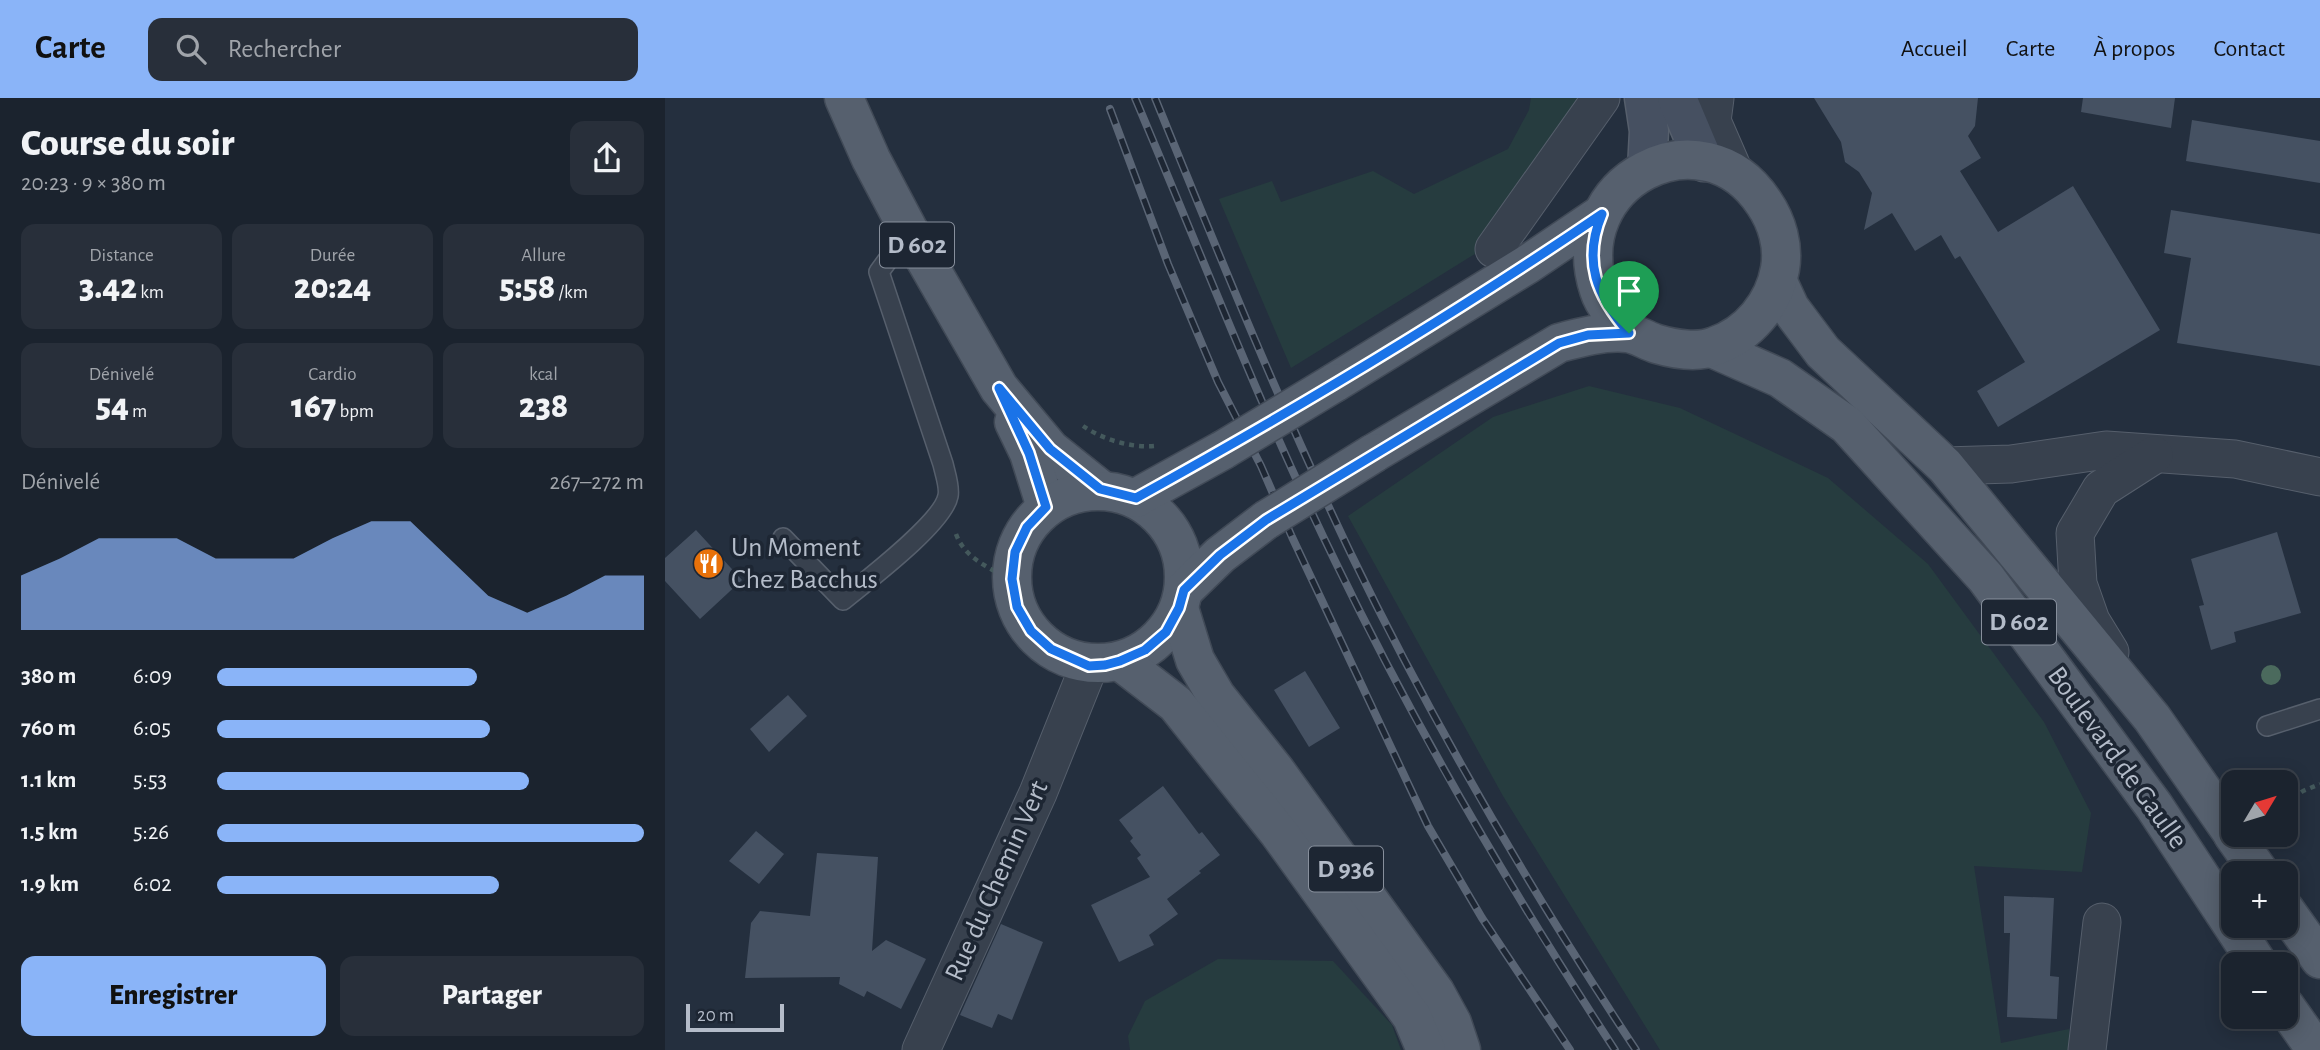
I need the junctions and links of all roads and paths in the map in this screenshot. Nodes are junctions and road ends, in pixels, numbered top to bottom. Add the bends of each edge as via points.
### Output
1 (844, 98) edge
2 (1601, 98) edge
3 (1627, 98) edge
4 (1644, 98) edge
5 (1677, 98) edge
6 (1692, 98) edge
7 (1714, 98) edge
8 (1712, 159) junction
9 (1636, 175) junction
10 (1602, 214) junction
11 (909, 231) junction
12 (1494, 248) dead end
13 (1778, 282) junction
14 (1629, 333) junction
15 (1712, 348) junction
16 (999, 388) junction
17 (1078, 422) dead end
18 (1166, 444) dead end
19 (2154, 455) junction
20 (1945, 466) junction
21 (2320, 477) edge
22 (1118, 494) junction
23 (1046, 507) junction
24 (952, 523) dead end
25 (783, 538) dead end
26 (1012, 579) junction
27 (1182, 599) junction
28 (1105, 663) junction
29 (1216, 696) junction
30 (2320, 709) edge
31 (2152, 718) junction
32 (2267, 726) dead end
33 (2320, 784) edge
34 (2298, 795) edge
35 (2221, 818) edge
36 (2102, 922) dead end
37 (2298, 928) edge
38 (2250, 952) edge
39 (2320, 959) edge
40 (2298, 1025) edge
41 (2293, 1029) edge
42 (921, 1050) edge
43 (1426, 1050) edge
44 (1442, 1050) edge
45 (1461, 1050) edge
46 (2087, 1050) edge
47 (2300, 1050) edge
48 (2316, 1050) edge

1 - 11 main road, D 602
2 - 12 street
3 - 9 lane
4 - 9 main road via 1649,131
5 - 8 main road
6 - 8 lane
7 - 8 street
8 - 9 main road via 1669,162
8 - 13 main road via 1757,192 1773,216 1780,243
9 - 10 main road
10 - 14 main road via 1592,262 1599,292
10 - 22 main road, bridge via 1223,450
11 - 16 main road, D 602
11 - 25 lane via 879,272 943,464 949,495 942,512 921,534 843,600
13 - 15 main road via 1754,322
13 - 20 main road, Boulevard de Gaulle / D 602 via 1790,308 1823,352
14 - 15 main road via 1687,350
14 - 27 main road, bridge via 1588,335 1559,343 1374,453 1266,520 1220,555
15 - 38 main road, Boulevard de Gaulle / D 602 via 1780,378 1847,425 1986,578 2154,806
16 - 22 main road, D 602 via 1050,449
16 - 23 main road, D 602 via 1029,453
17 - 18 path via 1116,441 1142,447
19 - 20 street via 2106,450 2011,464
19 - 21 street via 2235,459
19 - 31 street via 2101,489 2075,533 2078,584 2091,621
20 - 31 main road, Boulevard de Gaulle / D 602
22 - 23 main road via 1066,496
22 - 27 main road via 1159,514 1175,536 1184,562
23 - 26 main road via 1027,527 1015,552
24 - 26 path via 971,557
26 - 28 main road via 1017,607 1031,631 1051,649
27 - 28 main road via 1166,632 1145,650
27 - 29 main road, D 936 via 1195,660
28 - 42 street, Rue du Chemin Vert via 1071,712
28 - 43 main road, D 936 via 1176,704 1279,833 1412,1017
29 - 44 lane via 1300,834 1420,998
29 - 45 main road, D 936 via 1435,992
30 - 32 lane
31 - 35 main road, Boulevard de Gaulle / D 602
33 - 34 path
36 - 46 street
37 - 39 main road
40 - 48 main road
41 - 47 street

